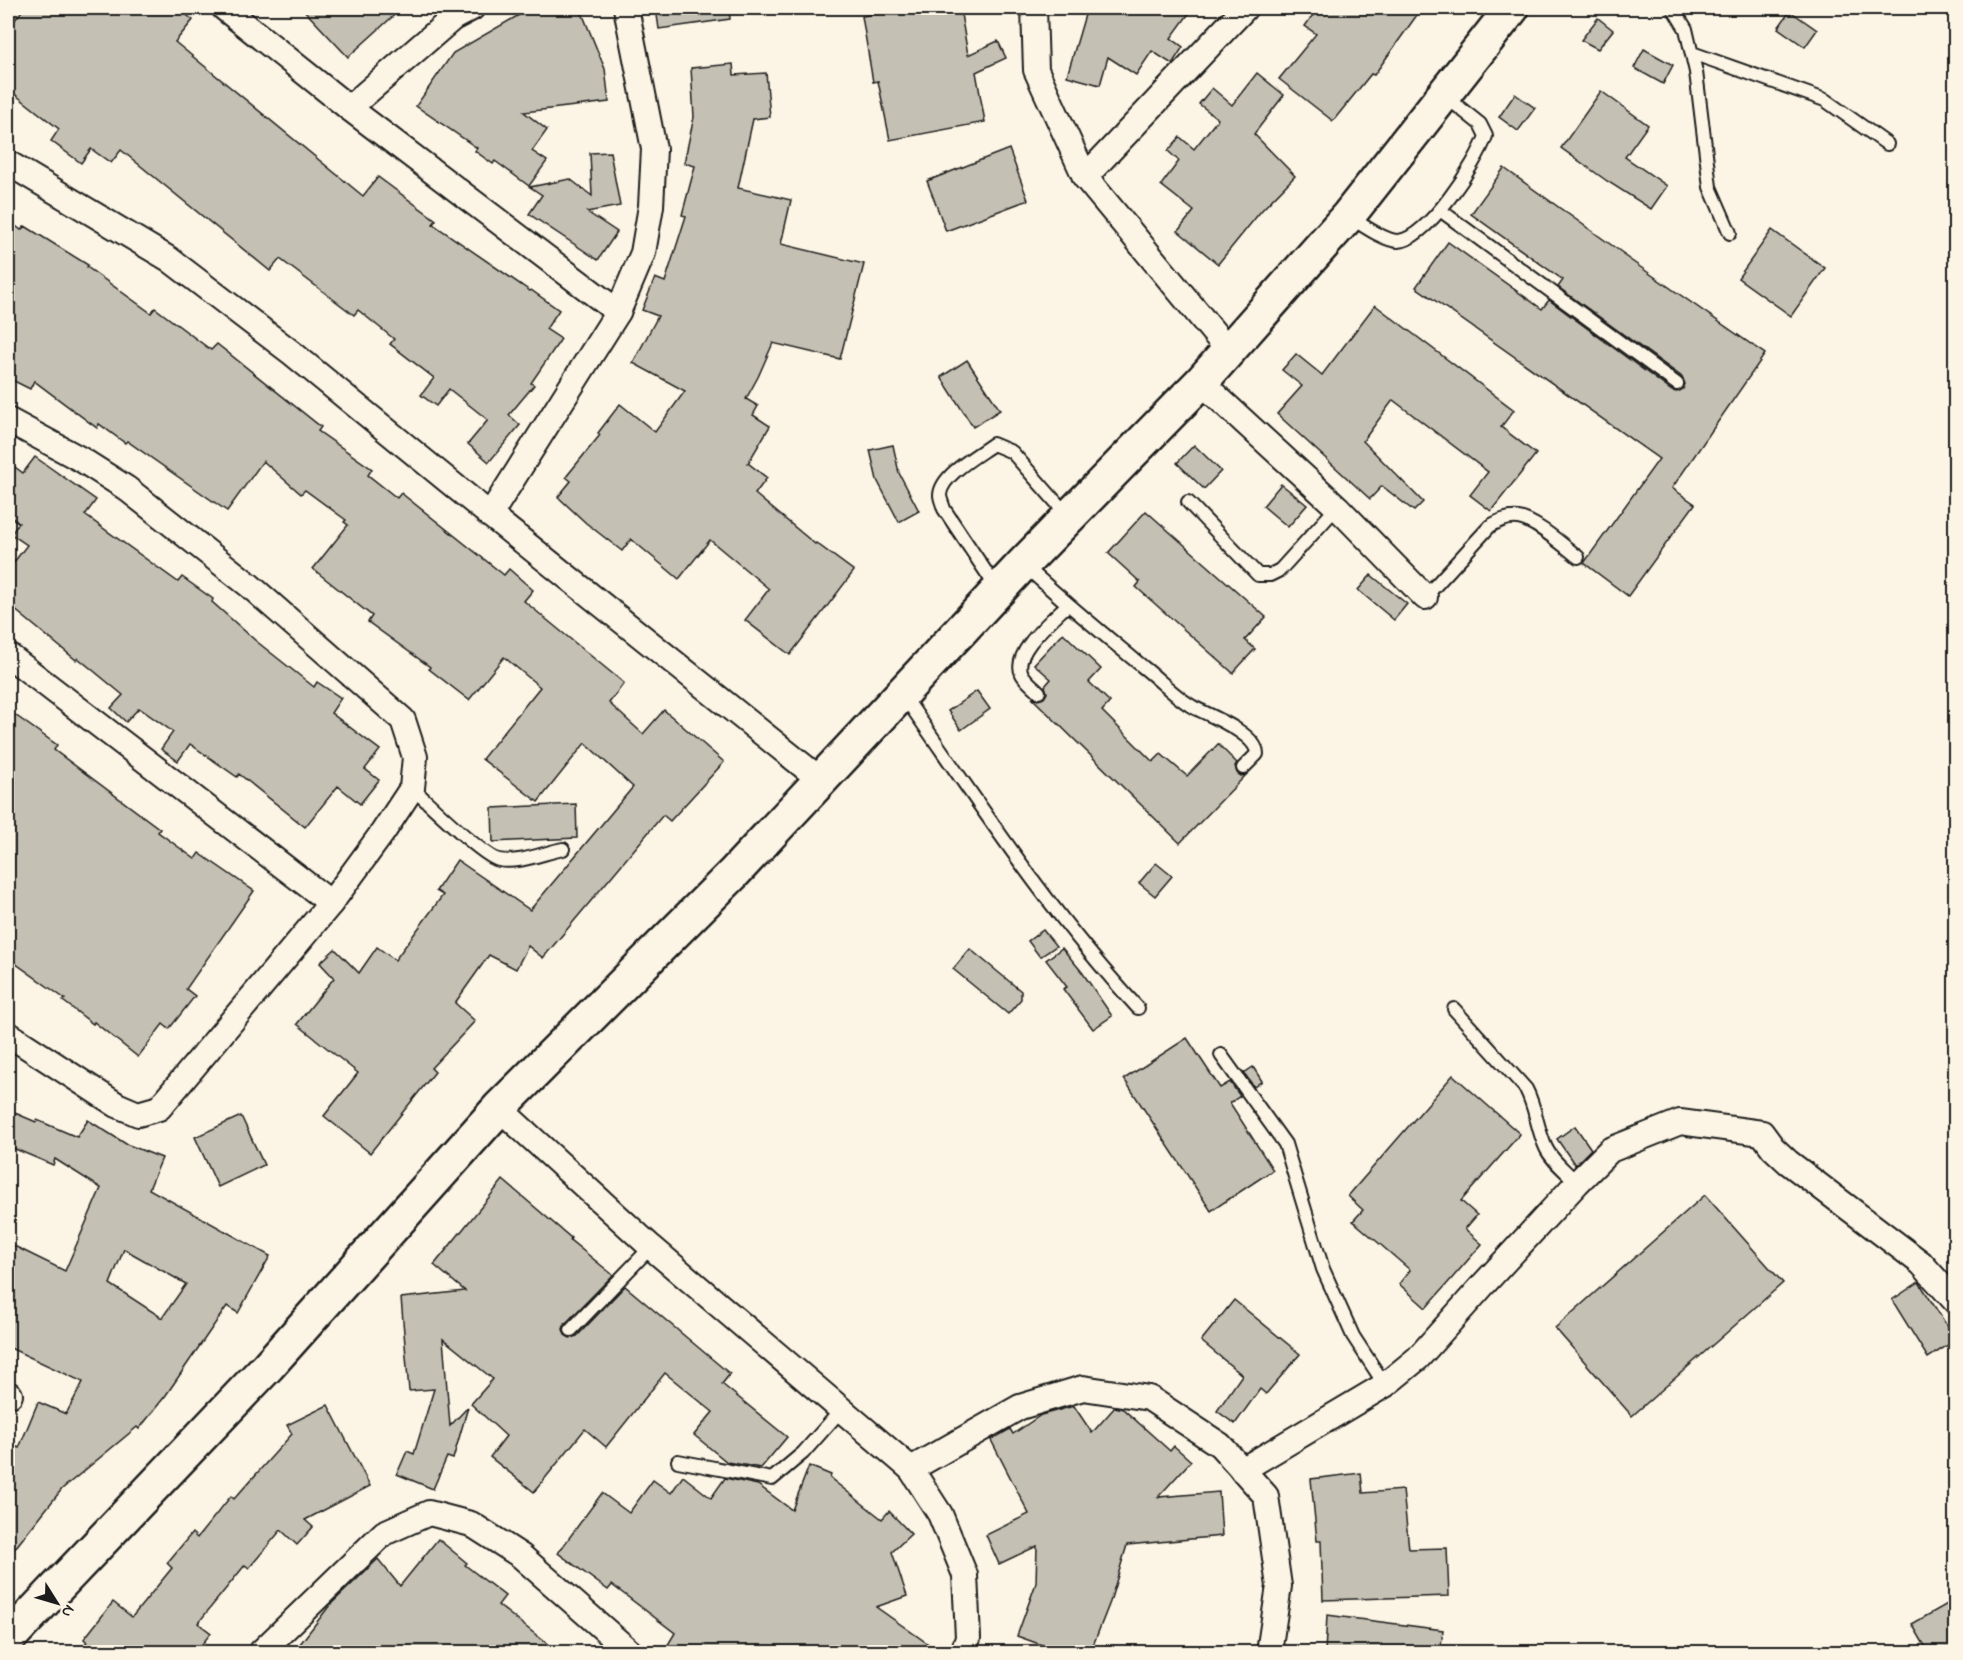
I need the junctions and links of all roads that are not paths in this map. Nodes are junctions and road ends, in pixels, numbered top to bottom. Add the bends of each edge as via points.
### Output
1 (224, 8) edge
2 (472, 8) edge
3 (626, 8) edge
4 (1034, 8) edge
5 (1245, 8) edge
6 (1512, 8) edge
7 (1673, 8) edge
8 (1692, 53) junction
9 (1444, 96) junction
10 (349, 108) junction
11 (1887, 144) dead end
12 (8, 163) edge
13 (1085, 177) junction
14 (1440, 210) junction
15 (1348, 216) junction
16 (1730, 233) dead end
17 (618, 312) junction
18 (1229, 351) junction
19 (1201, 382) junction
20 (1677, 384) dead end
21 (8, 420) edge
22 (1188, 502) dead end
23 (1337, 507) junction
24 (490, 515) junction
25 (1070, 518) junction
26 (1578, 557) dead end
27 (1023, 564) junction
28 (998, 590) junction
29 (1425, 597) joint
30 (1067, 605) junction
31 (8, 655) edge
32 (1039, 692) dead end
33 (903, 694) junction
34 (1243, 768) dead end
35 (822, 781) junction
36 (412, 788) junction
37 (563, 849) dead end
38 (331, 903) junction
39 (1138, 1008) dead end
40 (1454, 1009) dead end
41 (8, 1034) edge
42 (1221, 1055) dead end
43 (500, 1108) junction
44 (1577, 1183) junction
45 (651, 1247) junction
46 (1956, 1302) edge
47 (571, 1330) dead end
48 (1385, 1385) junction
49 (842, 1409) junction
50 (678, 1461) dead end
51 (911, 1469) junction
52 (1242, 1470) junction
53 (8, 1639) edge
54 (261, 1653) edge
55 (630, 1653) edge
56 (963, 1653) edge
57 (1269, 1653) edge

1 - 10 street
2 - 10 street via 453,18
3 - 17 street via 654,149 651,206 643,253
4 - 13 street via 1036,70
5 - 13 street
6 - 9 main road
7 - 8 lane via 1686,30
8 - 11 lane via 1825,100
8 - 16 lane via 1710,187
9 - 14 lane via 1480,124 1486,136 1480,153
9 - 15 main road
10 - 17 street
12 - 24 street via 169,259 292,353
13 - 18 street
14 - 15 lane via 1421,231 1397,241
14 - 20 lane
15 - 18 main road
17 - 24 street
18 - 19 main road
19 - 23 street
19 - 25 main road
21 - 36 street via 126,488 249,585 403,720 415,757
22 - 23 lane via 1258,575 1280,570
23 - 29 street
24 - 35 street
25 - 27 main road
25 - 28 lane via 1012,452 1000,446 993,444 949,476 940,495 944,509
26 - 29 lane via 1532,524 1519,518 1504,519 1490,526
27 - 28 main road
27 - 30 lane
28 - 33 main road
30 - 32 lane via 1033,639 1022,657 1023,676
30 - 34 lane via 1191,706 1218,717 1253,743 1257,754
31 - 38 street
33 - 35 main road
33 - 39 lane via 1063,920
35 - 43 main road
36 - 37 lane via 496,860 513,861
36 - 38 street
38 - 41 street via 159,1108 138,1114 117,1105
40 - 44 lane via 1526,1089 1545,1146
42 - 48 lane via 1285,1144 1323,1269 1353,1336
43 - 45 street
43 - 53 main road via 268,1366
44 - 46 street via 1611,1150 1680,1122 1762,1133 1788,1162 1921,1263
44 - 48 street via 1418,1358
45 - 47 lane
45 - 49 street
48 - 52 street
49 - 50 lane via 803,1453 772,1479
49 - 51 street
51 - 52 street via 1020,1407 1083,1388 1149,1398 1220,1445
51 - 56 street via 940,1514 965,1575 968,1638
52 - 57 street via 1266,1496 1280,1586
54 - 55 street via 384,1533 429,1513 471,1524 521,1556

